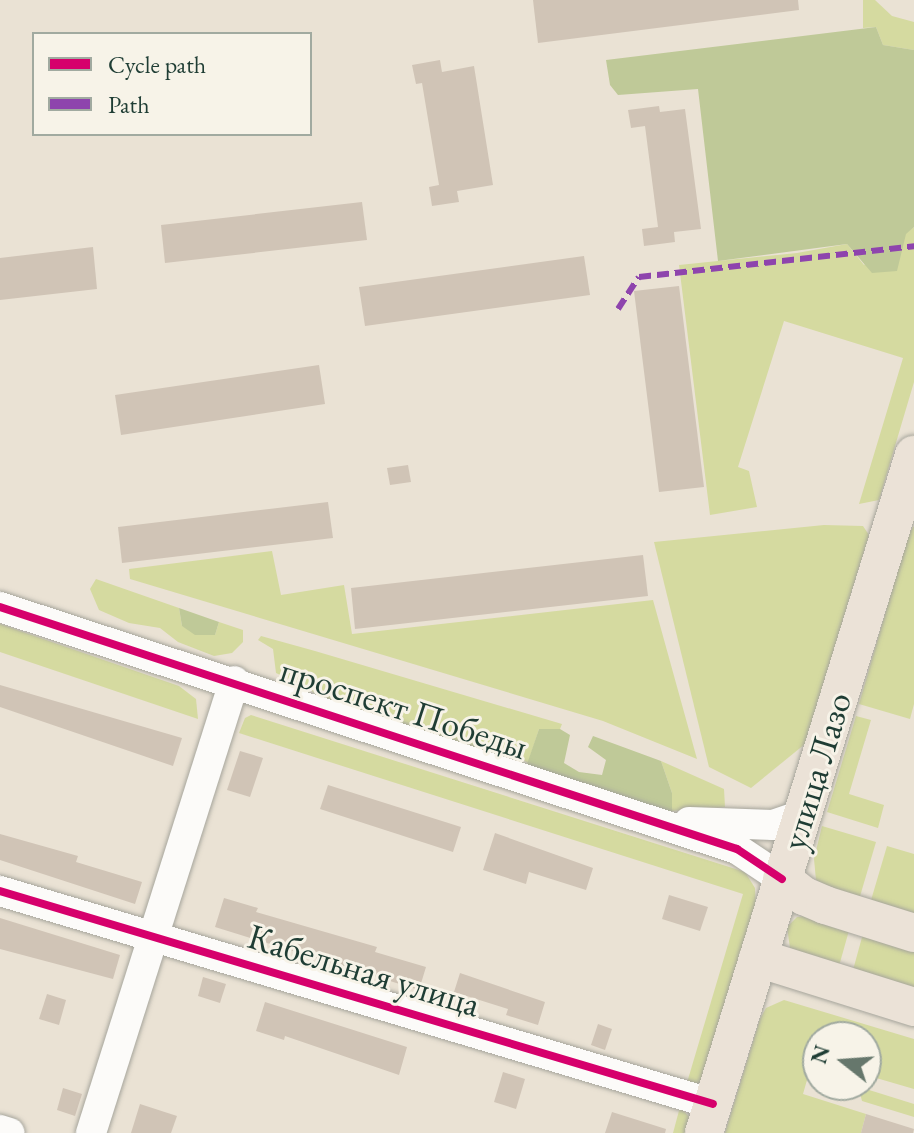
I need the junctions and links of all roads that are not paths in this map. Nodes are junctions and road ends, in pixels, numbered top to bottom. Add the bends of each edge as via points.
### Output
1 (914, 455) edge
2 (0, 607) edge
3 (234, 681) junction
4 (805, 814) junction
5 (655, 821) junction
6 (782, 879) junction
7 (0, 891) edge
8 (914, 933) edge
9 (154, 937) junction
10 (758, 958) junction
11 (914, 1007) edge
12 (708, 1118) edge
13 (0, 1130) edge
14 (10, 1133) edge
15 (91, 1133) edge

1 - 4 main road, улица Лазо
2 - 3 street, проспект Победы
3 - 5 street, проспект Победы
3 - 9 street
4 - 5 street, проспект Победы via 773,825
4 - 6 main road, улица Лазо
5 - 6 street, проспект Победы via 737,849
6 - 8 main road, проспект Победы via 825,905
6 - 10 main road, улица Лазо
7 - 9 street, Кабельная улица
9 - 12 street, Кабельная улица
9 - 15 street
10 - 11 main road
10 - 12 main road, улица Лазо
13 - 14 street

